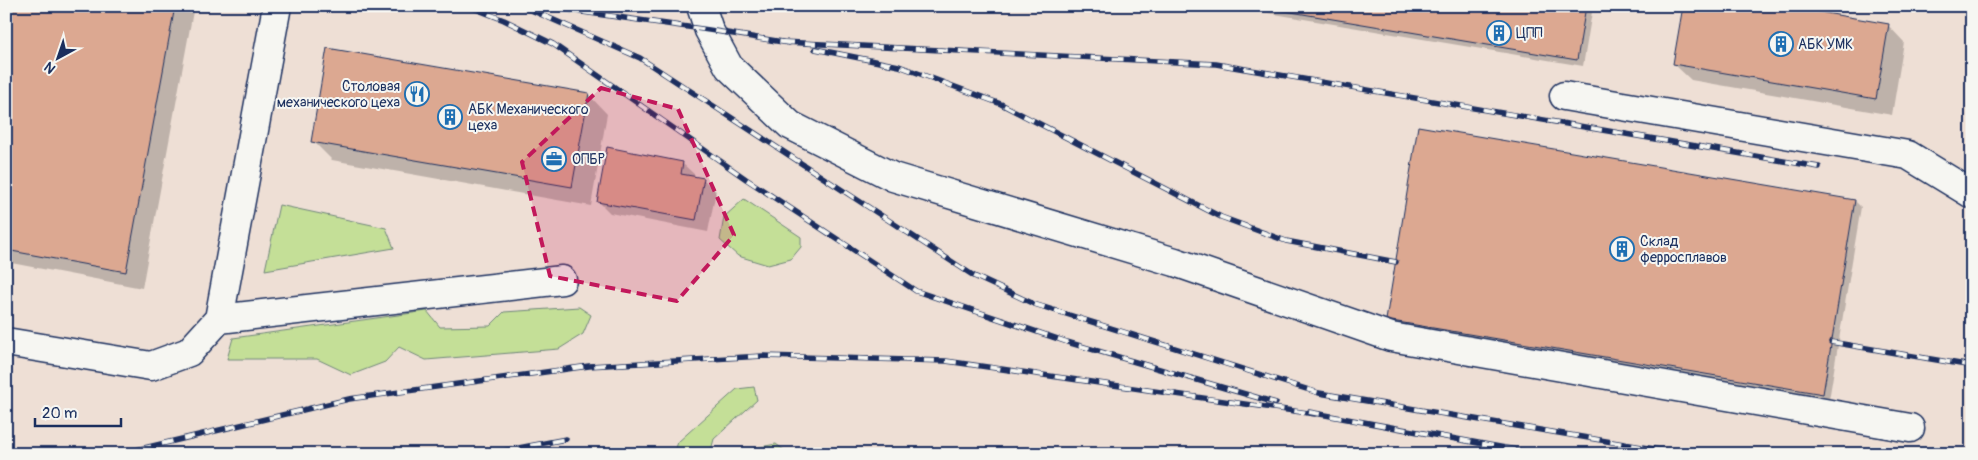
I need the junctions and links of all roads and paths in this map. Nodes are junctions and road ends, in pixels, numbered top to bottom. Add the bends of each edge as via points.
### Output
1 (277, 6) edge
2 (701, 6) edge
3 (1564, 96) dead end
4 (1972, 194) edge
5 (562, 280) dead end
6 (219, 319) junction
7 (6, 342) edge
8 (1910, 428) dead end

1 - 6 lane
2 - 8 lane via 709,30 729,67 790,125 893,177 1175,262 1391,338
3 - 4 lane via 1908,155
5 - 6 lane
6 - 7 lane via 189,352 151,366

